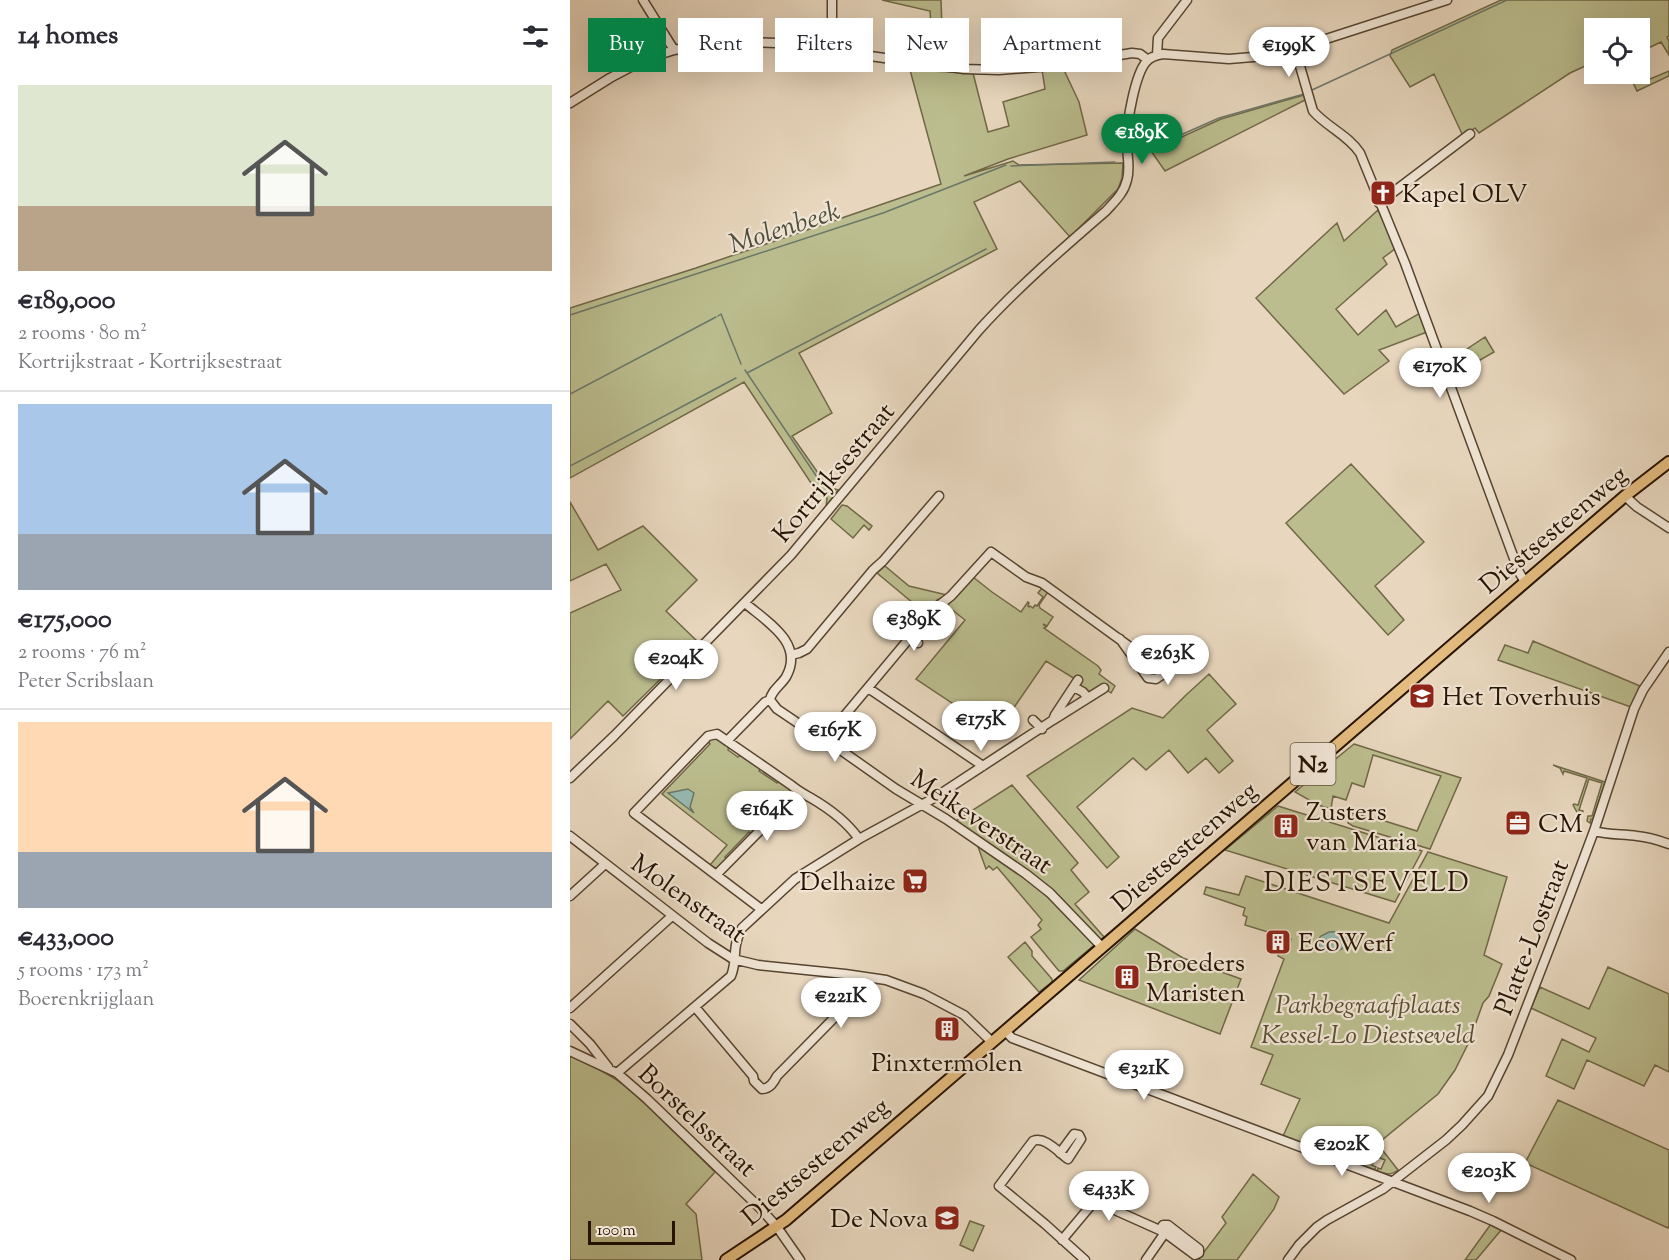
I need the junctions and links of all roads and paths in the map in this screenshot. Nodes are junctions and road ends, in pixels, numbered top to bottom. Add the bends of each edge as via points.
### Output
1 (643, 0) edge
2 (832, 0) edge
3 (1187, 0) edge
4 (1447, 0) edge
5 (832, 18) edge
6 (775, 43) edge
7 (1295, 49) junction
8 (674, 50) junction
9 (1157, 55) junction
10 (873, 57) edge
11 (1148, 60) junction
12 (570, 103) edge
13 (1470, 134) dead end
14 (1379, 202) junction
15 (1669, 462) edge
16 (939, 496) dead end
17 (1625, 496) junction
18 (1669, 528) edge
19 (1525, 582) junction
20 (745, 603) junction
21 (910, 637) junction
22 (1120, 639) junction
23 (918, 643) dead end
24 (1669, 652) edge
25 (791, 655) junction
26 (1150, 661) junction
27 (1141, 669) junction
28 (868, 688) junction
29 (1104, 688) dead end
30 (1088, 698) junction
31 (771, 700) junction
32 (1033, 720) dead end
33 (1053, 720) junction
34 (1042, 729) junction
35 (825, 738) junction
36 (726, 741) junction
37 (983, 766) junction
38 (570, 778) edge
39 (798, 792) junction
40 (923, 805) junction
41 (1594, 831) junction
42 (570, 836) edge
43 (859, 839) junction
44 (1669, 844) edge
45 (605, 864) junction
46 (717, 874) junction
47 (570, 896) edge
48 (761, 909) junction
49 (672, 916) junction
50 (1102, 947) junction
51 (733, 959) junction
52 (845, 974) junction
53 (570, 1008) edge
54 (695, 1008) junction
55 (570, 1024) edge
56 (1005, 1031) junction
57 (992, 1042) junction
58 (590, 1044) junction
59 (570, 1051) edge
60 (582, 1055) junction
61 (614, 1071) junction
62 (1060, 1154) dead end
63 (1392, 1182) junction
64 (777, 1227) junction
65 (1062, 1240) junction
66 (1082, 1259) edge
67 (726, 1260) edge
68 (800, 1260) edge
69 (1146, 1260) edge
70 (1288, 1260) edge
71 (1571, 1260) edge

1 - 8 street
2 - 5 street
3 - 9 street via 1158,38
4 - 7 street
6 - 8 street via 722,41
7 - 9 street via 1242,59
7 - 14 street via 1313,111 1355,146
8 - 12 street via 646,59
9 - 11 street
10 - 11 street via 964,69 1052,66 1132,53
11 - 20 street, Kortrijksestraat via 1129,118 1129,168 1124,191 999,308 791,555
13 - 14 street
14 - 19 street
15 - 17 main road, Diestsesteenweg / N2
16 - 25 street via 807,649
17 - 18 street
17 - 19 main road, Diestsesteenweg / N2
19 - 50 main road, Diestsesteenweg / N2
20 - 25 street via 783,635
20 - 38 street, Kortrijksestraat
21 - 22 street via 991,552
21 - 23 street
21 - 28 street
22 - 26 street
22 - 27 street
24 - 41 street, Platte-Lostraat via 1634,709
25 - 31 street via 788,673
26 - 27 street
26 - 27 street via 1162,671 1159,677 1148,678
28 - 35 street
28 - 37 street
29 - 30 street
30 - 33 street
30 - 33 street via 1076,683
31 - 35 street, Meikeverstraat via 777,709
31 - 36 street
32 - 34 street
33 - 34 street
34 - 37 street
35 - 40 street, Meikeverstraat
36 - 39 street
36 - 46 street via 717,735 708,736 634,813
37 - 40 street
39 - 43 street via 842,820
39 - 46 street
40 - 43 street
40 - 50 street, Meikeverstraat via 1050,893
41 - 44 street
41 - 63 street, Platte-Lostraat via 1508,1055 1488,1096 1462,1125
42 - 45 street, Molenstraat
43 - 48 street via 795,879
45 - 47 street
45 - 49 street, Molenstraat
46 - 48 street
48 - 51 street via 737,936
49 - 51 street, Molenstraat
49 - 53 street
50 - 56 main road, Diestsesteenweg / N2
51 - 52 street, Molenstraat
51 - 54 street via 731,976
52 - 54 street via 843,1004 838,1014 767,1089 762,1089
52 - 57 street, Molenstraat via 886,980 938,1001 971,1020
54 - 61 street
55 - 58 street
56 - 57 main road, Diestsesteenweg / N2
56 - 63 street via 1012,1038
57 - 64 main road, Diestsesteenweg / N2
58 - 60 street
58 - 61 street
59 - 60 street, Borstelsstraat
60 - 61 street, Borstelsstraat
61 - 64 street, Borstelsstraat
62 - 65 street via 1042,1140 1033,1141 996,1189
63 - 70 street, Platte-Lostraat via 1317,1227
63 - 71 street via 1483,1216
64 - 67 main road, Diestsesteenweg / N2
64 - 68 street, Borstelsstraat
65 - 66 street
65 - 69 street via 1099,1201 1163,1233

